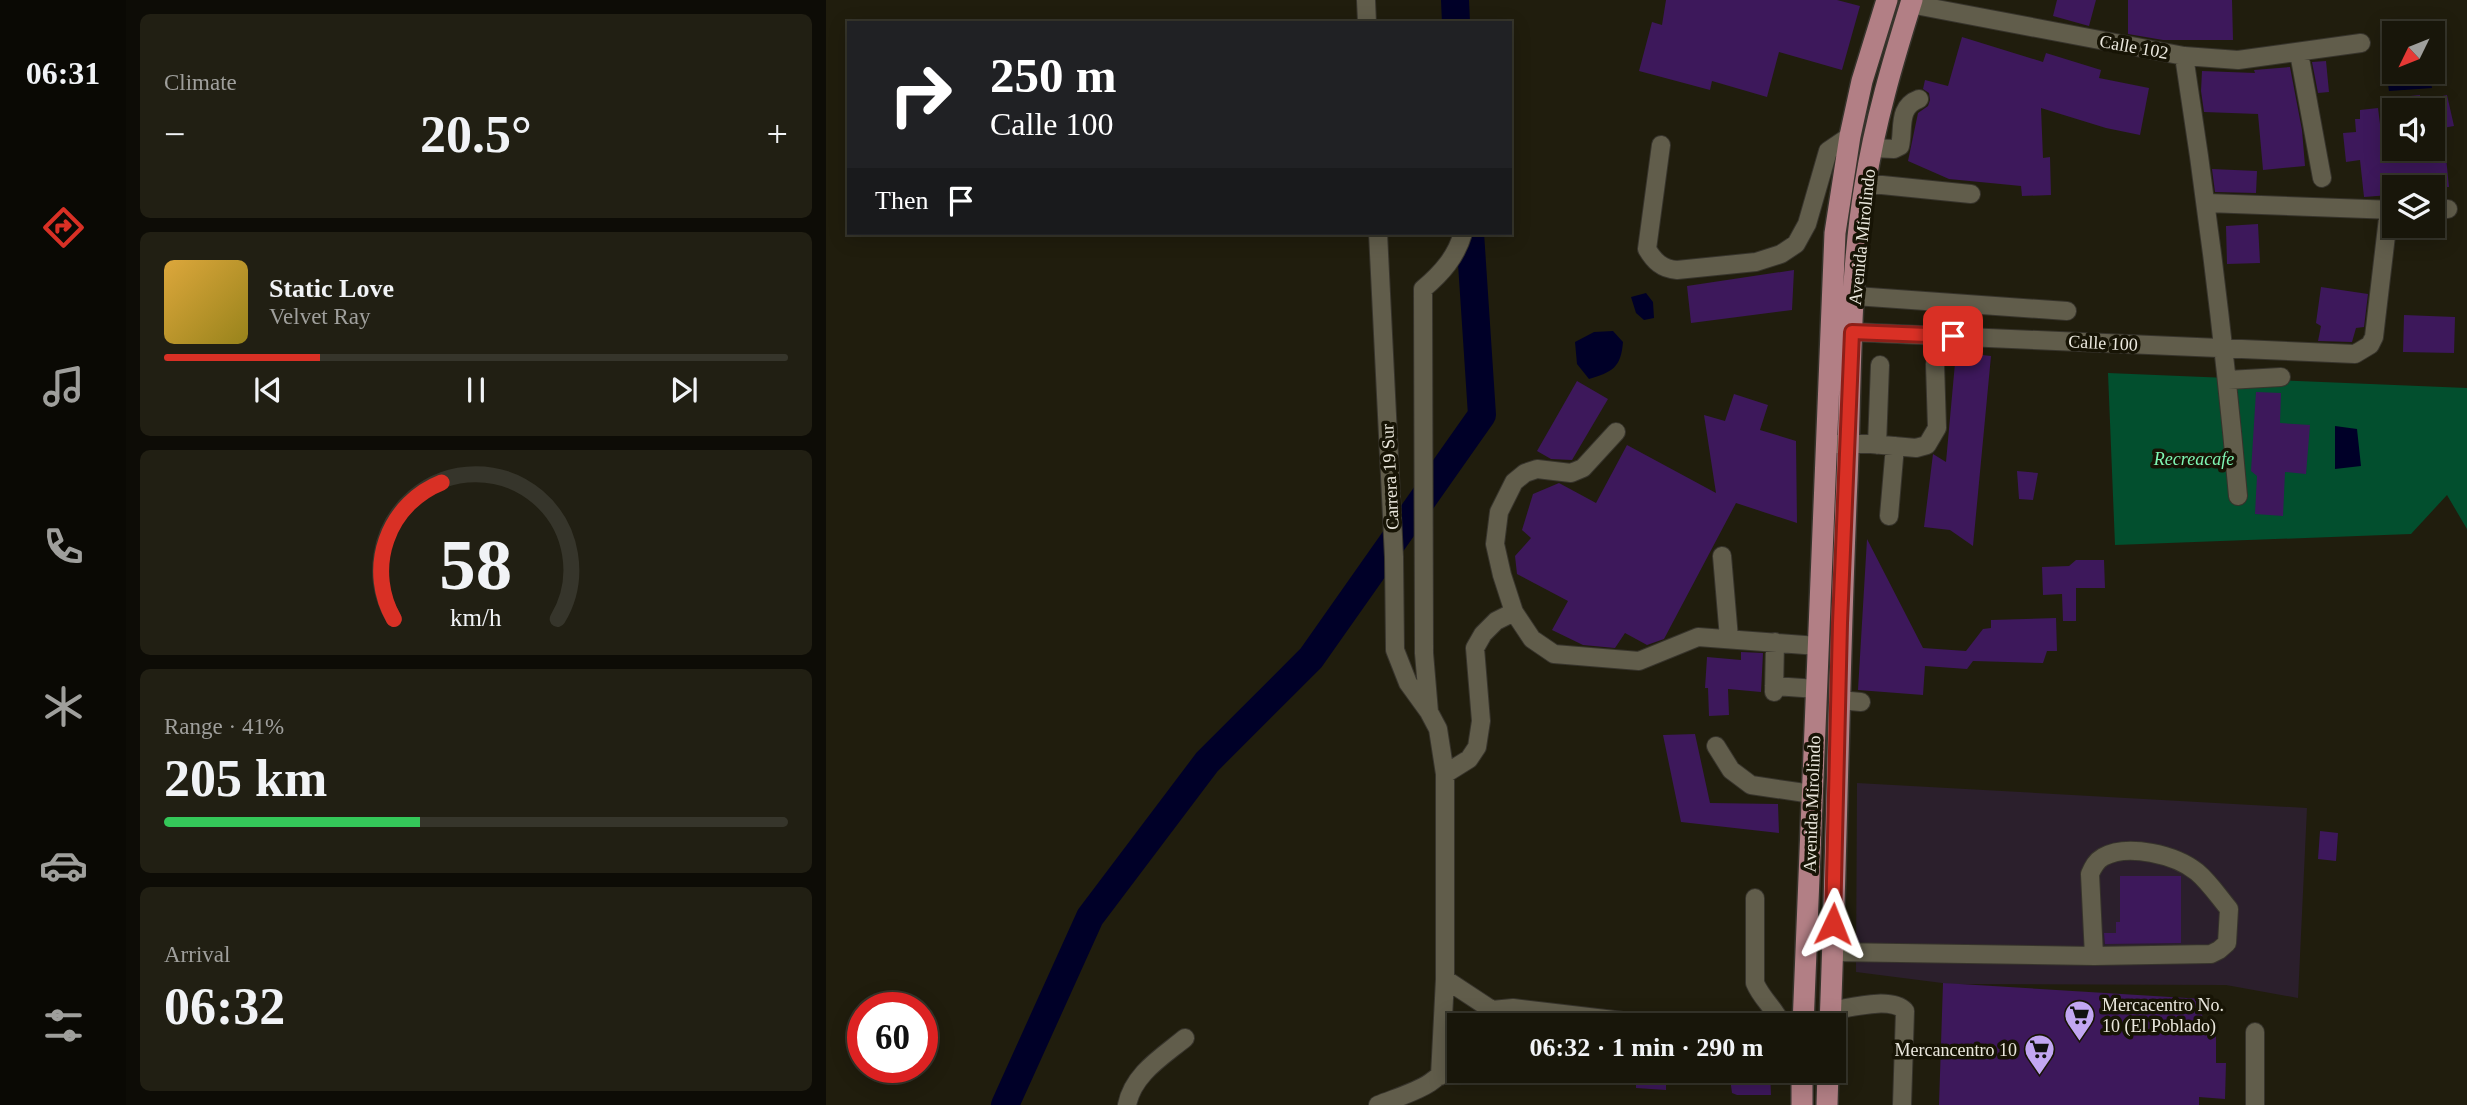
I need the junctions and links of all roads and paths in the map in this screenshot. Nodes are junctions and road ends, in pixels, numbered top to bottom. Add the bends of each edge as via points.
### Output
1 (1366, 0) edge
2 (1886, 0) edge
3 (1911, 2) edge
4 (1367, 21) edge
5 (2361, 43) dead end
6 (2299, 52) junction
7 (2184, 56) junction
8 (1919, 99) dead end
9 (1850, 136) junction
10 (1661, 145) dead end
11 (1872, 148) junction
12 (2322, 178) dead end
13 (1865, 185) junction
14 (1971, 194) dead end
15 (2207, 203) junction
16 (2382, 210) edge
17 (1378, 235) edge
18 (1462, 235) edge
19 (2387, 238) edge
20 (1855, 296) junction
21 (2067, 311) dead end
22 (1852, 332) junction
23 (1832, 340) junction
24 (2224, 349) junction
25 (1936, 364) dead end
26 (1880, 365) dead end
27 (2281, 377) dead end
28 (2228, 380) junction
29 (1616, 432) dead end
30 (1837, 444) junction
31 (1877, 445) junction
32 (1895, 446) junction
33 (1825, 479) junction
34 (1847, 481) junction
35 (2238, 496) dead end
36 (1889, 516) dead end
37 (1721, 556) dead end
38 (1514, 612) junction
39 (1728, 638) junction
40 (1775, 642) junction
41 (1818, 646) junction
42 (1816, 689) junction
43 (1839, 700) junction
44 (1861, 702) dead end
45 (1429, 712) junction
46 (1716, 746) dead end
47 (1446, 774) junction
48 (1812, 794) junction
49 (1755, 898) dead end
50 (1832, 952) junction
51 (2094, 956) junction
52 (1445, 979) junction
53 (1492, 1010) junction
54 (1489, 1013) edge
55 (1555, 1013) edge
56 (1775, 1013) edge
57 (1804, 1013) edge
58 (1830, 1013) edge
59 (1846, 1014) edge
60 (2255, 1032) dead end
61 (1185, 1038) dead end
62 (1447, 1067) edge
63 (1439, 1077) junction
64 (1802, 1083) edge
65 (1827, 1083) edge
66 (1127, 1105) edge
67 (1378, 1105) edge
68 (1425, 1105) edge
69 (1802, 1105) edge
70 (1826, 1105) edge
71 (1902, 1105) edge
72 (2255, 1105) edge

1 - 4 street
2 - 9 main road, Avenida Mirolindo
3 - 7 street, Calle 102
3 - 11 main road, Avenida Mirolindo
5 - 6 street, Calle 102
6 - 7 street, Calle 102 via 2238,60
6 - 12 street
7 - 15 street
8 - 11 street via 1910,103 1900,121 1900,146
9 - 10 street via 1828,151 1807,224 1796,244 1756,262 1677,271 1654,260 1647,249
9 - 23 main road, Avenida Mirolindo via 1835,233
11 - 13 main road, Avenida Mirolindo
13 - 14 street
13 - 20 main road, Avenida Mirolindo
15 - 16 street
15 - 24 street
17 - 45 street, Carrera 19 Sur via 1395,650 1408,683
18 - 45 street, Carrera 19 Sur via 1457,253 1423,289 1424,653
19 - 24 street, Calle 100 via 2374,337 2364,350 2355,354
20 - 21 street
20 - 22 main road, Avenida Mirolindo
22 - 24 street, Calle 100
22 - 30 main road, Avenida Mirolindo
23 - 30 main road, Avenida Mirolindo
23 - 33 main road via 1821,362 1817,428
24 - 28 street
25 - 32 street via 1937,428 1933,437 1916,448
26 - 31 street
27 - 28 street
28 - 35 street
29 - 38 street via 1583,468 1572,473 1537,469 1514,482 1499,512 1495,544
30 - 31 street
30 - 33 main road, Avenida Mirolindo
30 - 34 main road, Avenida Mirolindo
31 - 32 street
32 - 36 street
33 - 34 main road
33 - 41 main road, Avenida Mirolindo
34 - 43 main road, Avenida Mirolindo via 1858,517 1852,612 1840,623
37 - 39 street
38 - 39 street via 1532,639 1554,654 1639,662 1686,640
38 - 47 street via 1489,628 1475,648 1481,721 1477,747
39 - 40 street
40 - 41 street
40 - 42 street via 1774,689
41 - 42 main road, Avenida Mirolindo
42 - 48 main road, Avenida Mirolindo
43 - 44 street
43 - 50 main road, Avenida Mirolindo
45 - 47 street, Carrera 19 Sur via 1438,729
46 - 48 street via 1731,770 1751,785
47 - 52 street, Carrera 19 Sur
48 - 57 main road, Avenida Mirolindo
49 - 56 street via 1755,983
50 - 51 street
50 - 58 main road, Avenida Mirolindo
51 - 51 street via 2211,954 2227,943 2229,909 2198,873 2179,860 2155,853 2104,856 2090,874
52 - 53 street
52 - 63 street, Carrera 19 Sur
53 - 54 street
53 - 55 street
59 - 71 street via 1888,1003 1905,1011
60 - 72 street
61 - 66 street via 1142,1074 1129,1091
62 - 63 street
63 - 67 street via 1424,1088
63 - 68 street
64 - 69 main road
65 - 70 main road

